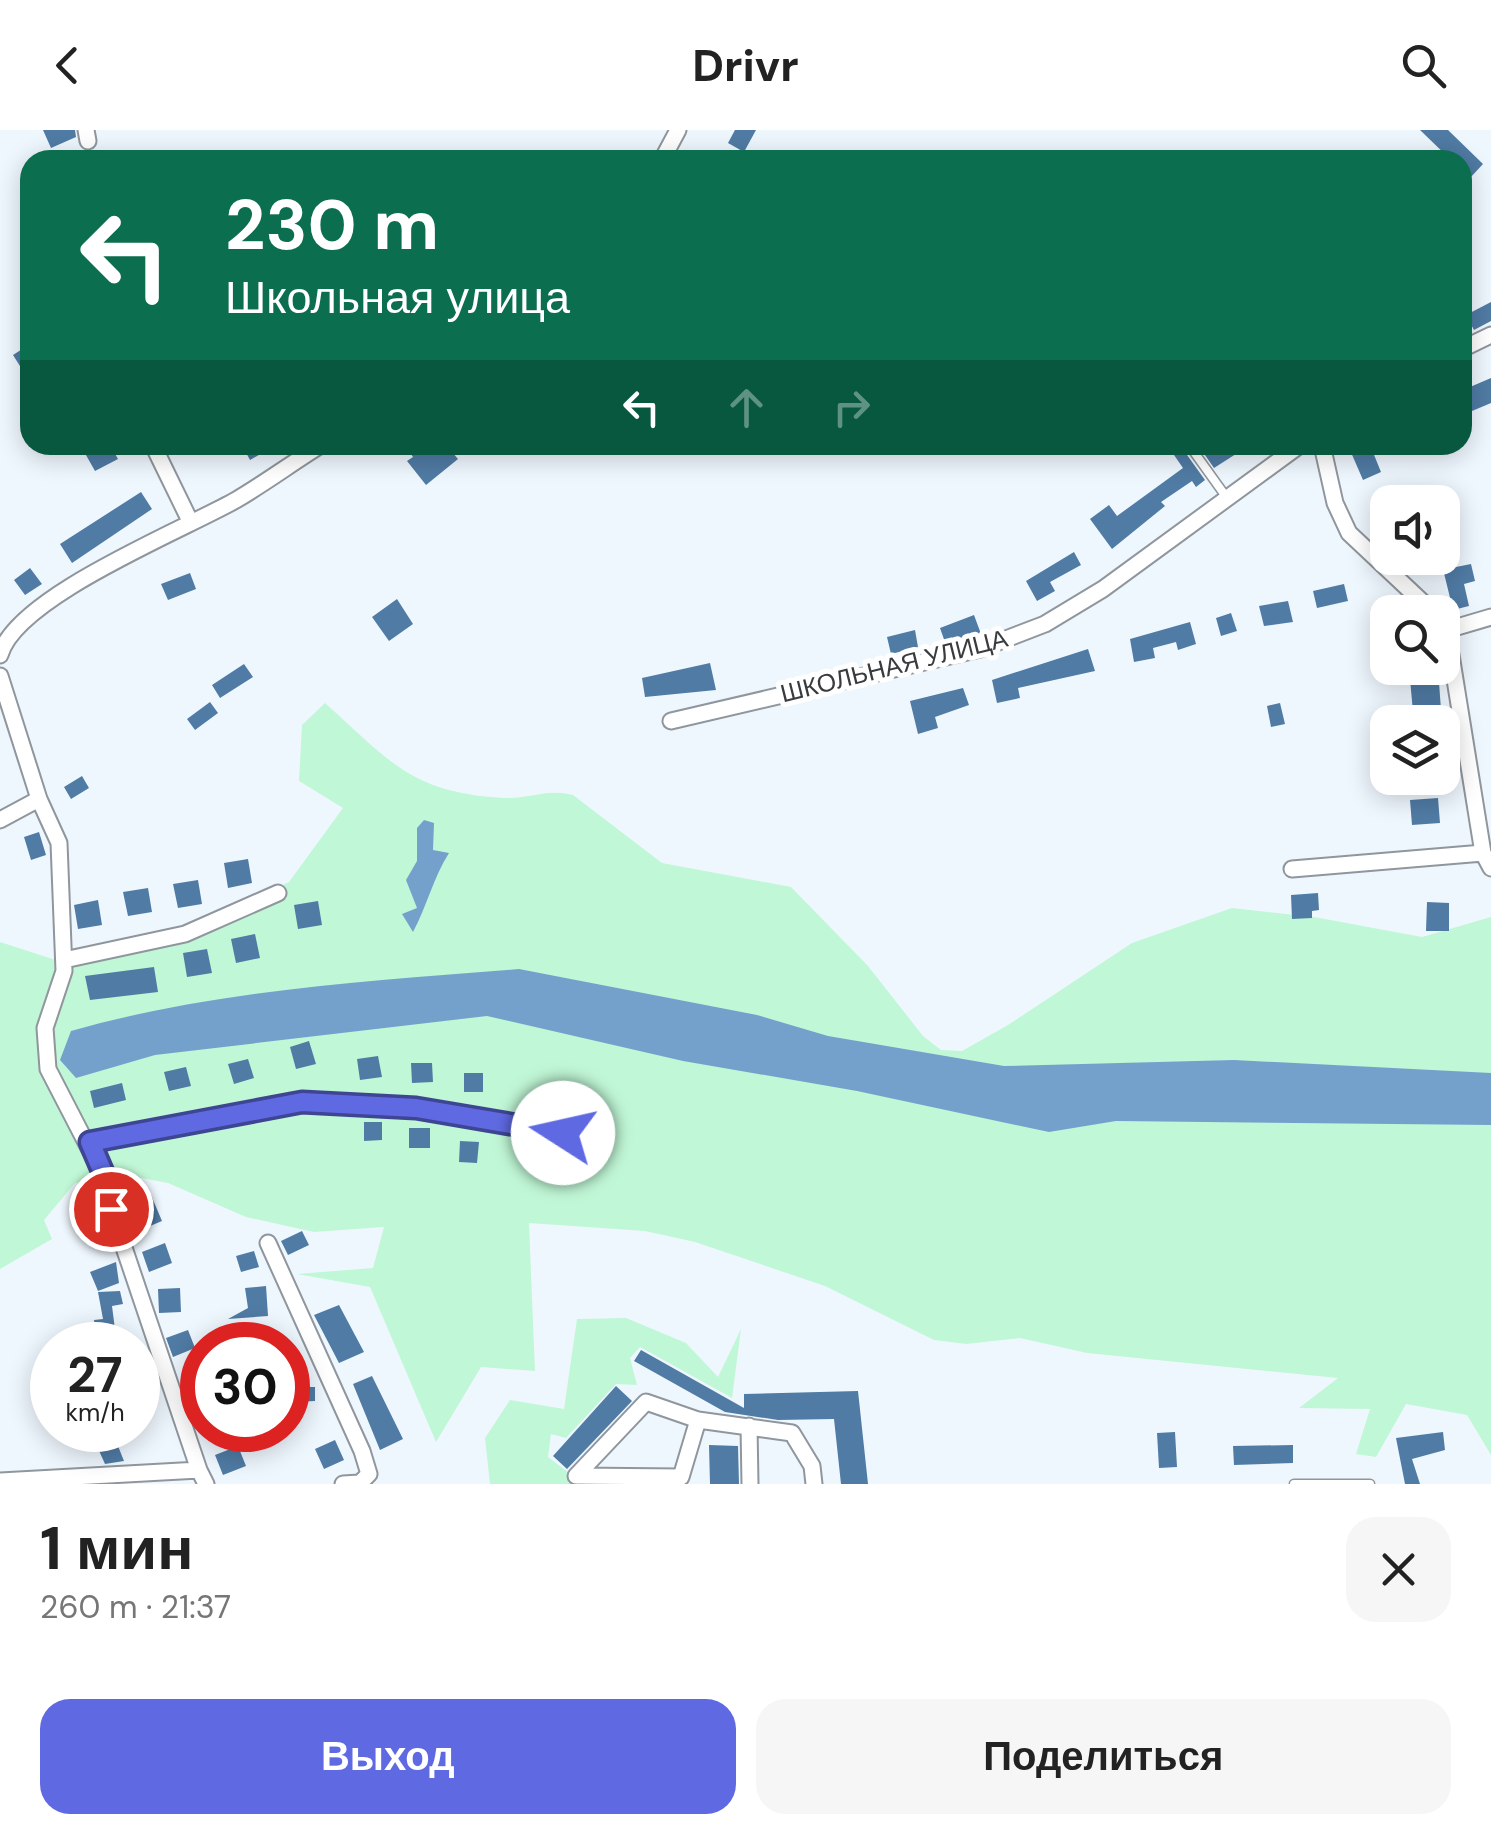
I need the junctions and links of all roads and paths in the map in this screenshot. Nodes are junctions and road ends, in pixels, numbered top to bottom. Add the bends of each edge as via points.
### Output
1 (158, 455) edge
2 (306, 455) edge
3 (1196, 455) edge
4 (1286, 455) edge
5 (1324, 455) edge
6 (1227, 498) junction
7 (190, 523) junction
8 (1416, 595) edge
9 (1491, 617) edge
10 (1460, 624) edge
11 (0, 656) edge
12 (1, 678) edge
13 (1455, 685) edge
14 (671, 720) dead end
15 (39, 800) junction
16 (0, 820) edge
17 (1487, 860) edge
18 (1292, 870) dead end
19 (278, 893) dead end
20 (64, 960) junction
21 (563, 1133) dead end
22 (90, 1142) junction
23 (268, 1243) dead end
24 (698, 1420) junction
25 (749, 1426) junction
26 (202, 1477) edge
27 (0, 1481) edge
28 (344, 1484) edge
29 (750, 1484) edge
30 (814, 1484) edge
31 (1294, 1484) edge
32 (1370, 1484) edge

1 - 7 street
2 - 7 street
3 - 6 lane
4 - 6 street, ШКОЛЬНАЯ УЛИЦА
5 - 8 street via 1349,533
6 - 14 street, ШКОЛЬНАЯ УЛИЦА via 1045,624 980,649
7 - 11 street via 33,611 5,638
9 - 10 street
11 - 12 street
12 - 15 street
13 - 17 street
15 - 16 street
15 - 20 street via 59,843
17 - 18 street
19 - 20 street via 185,934
20 - 22 street via 45,1028 48,1068
21 - 22 street via 416,1108 302,1102
22 - 26 street
23 - 28 street via 370,1474
24 - 24 street via 681,1478 576,1476 646,1402
24 - 25 street
25 - 29 street
25 - 30 street via 792,1433 812,1466
26 - 27 street
31 - 32 lane

